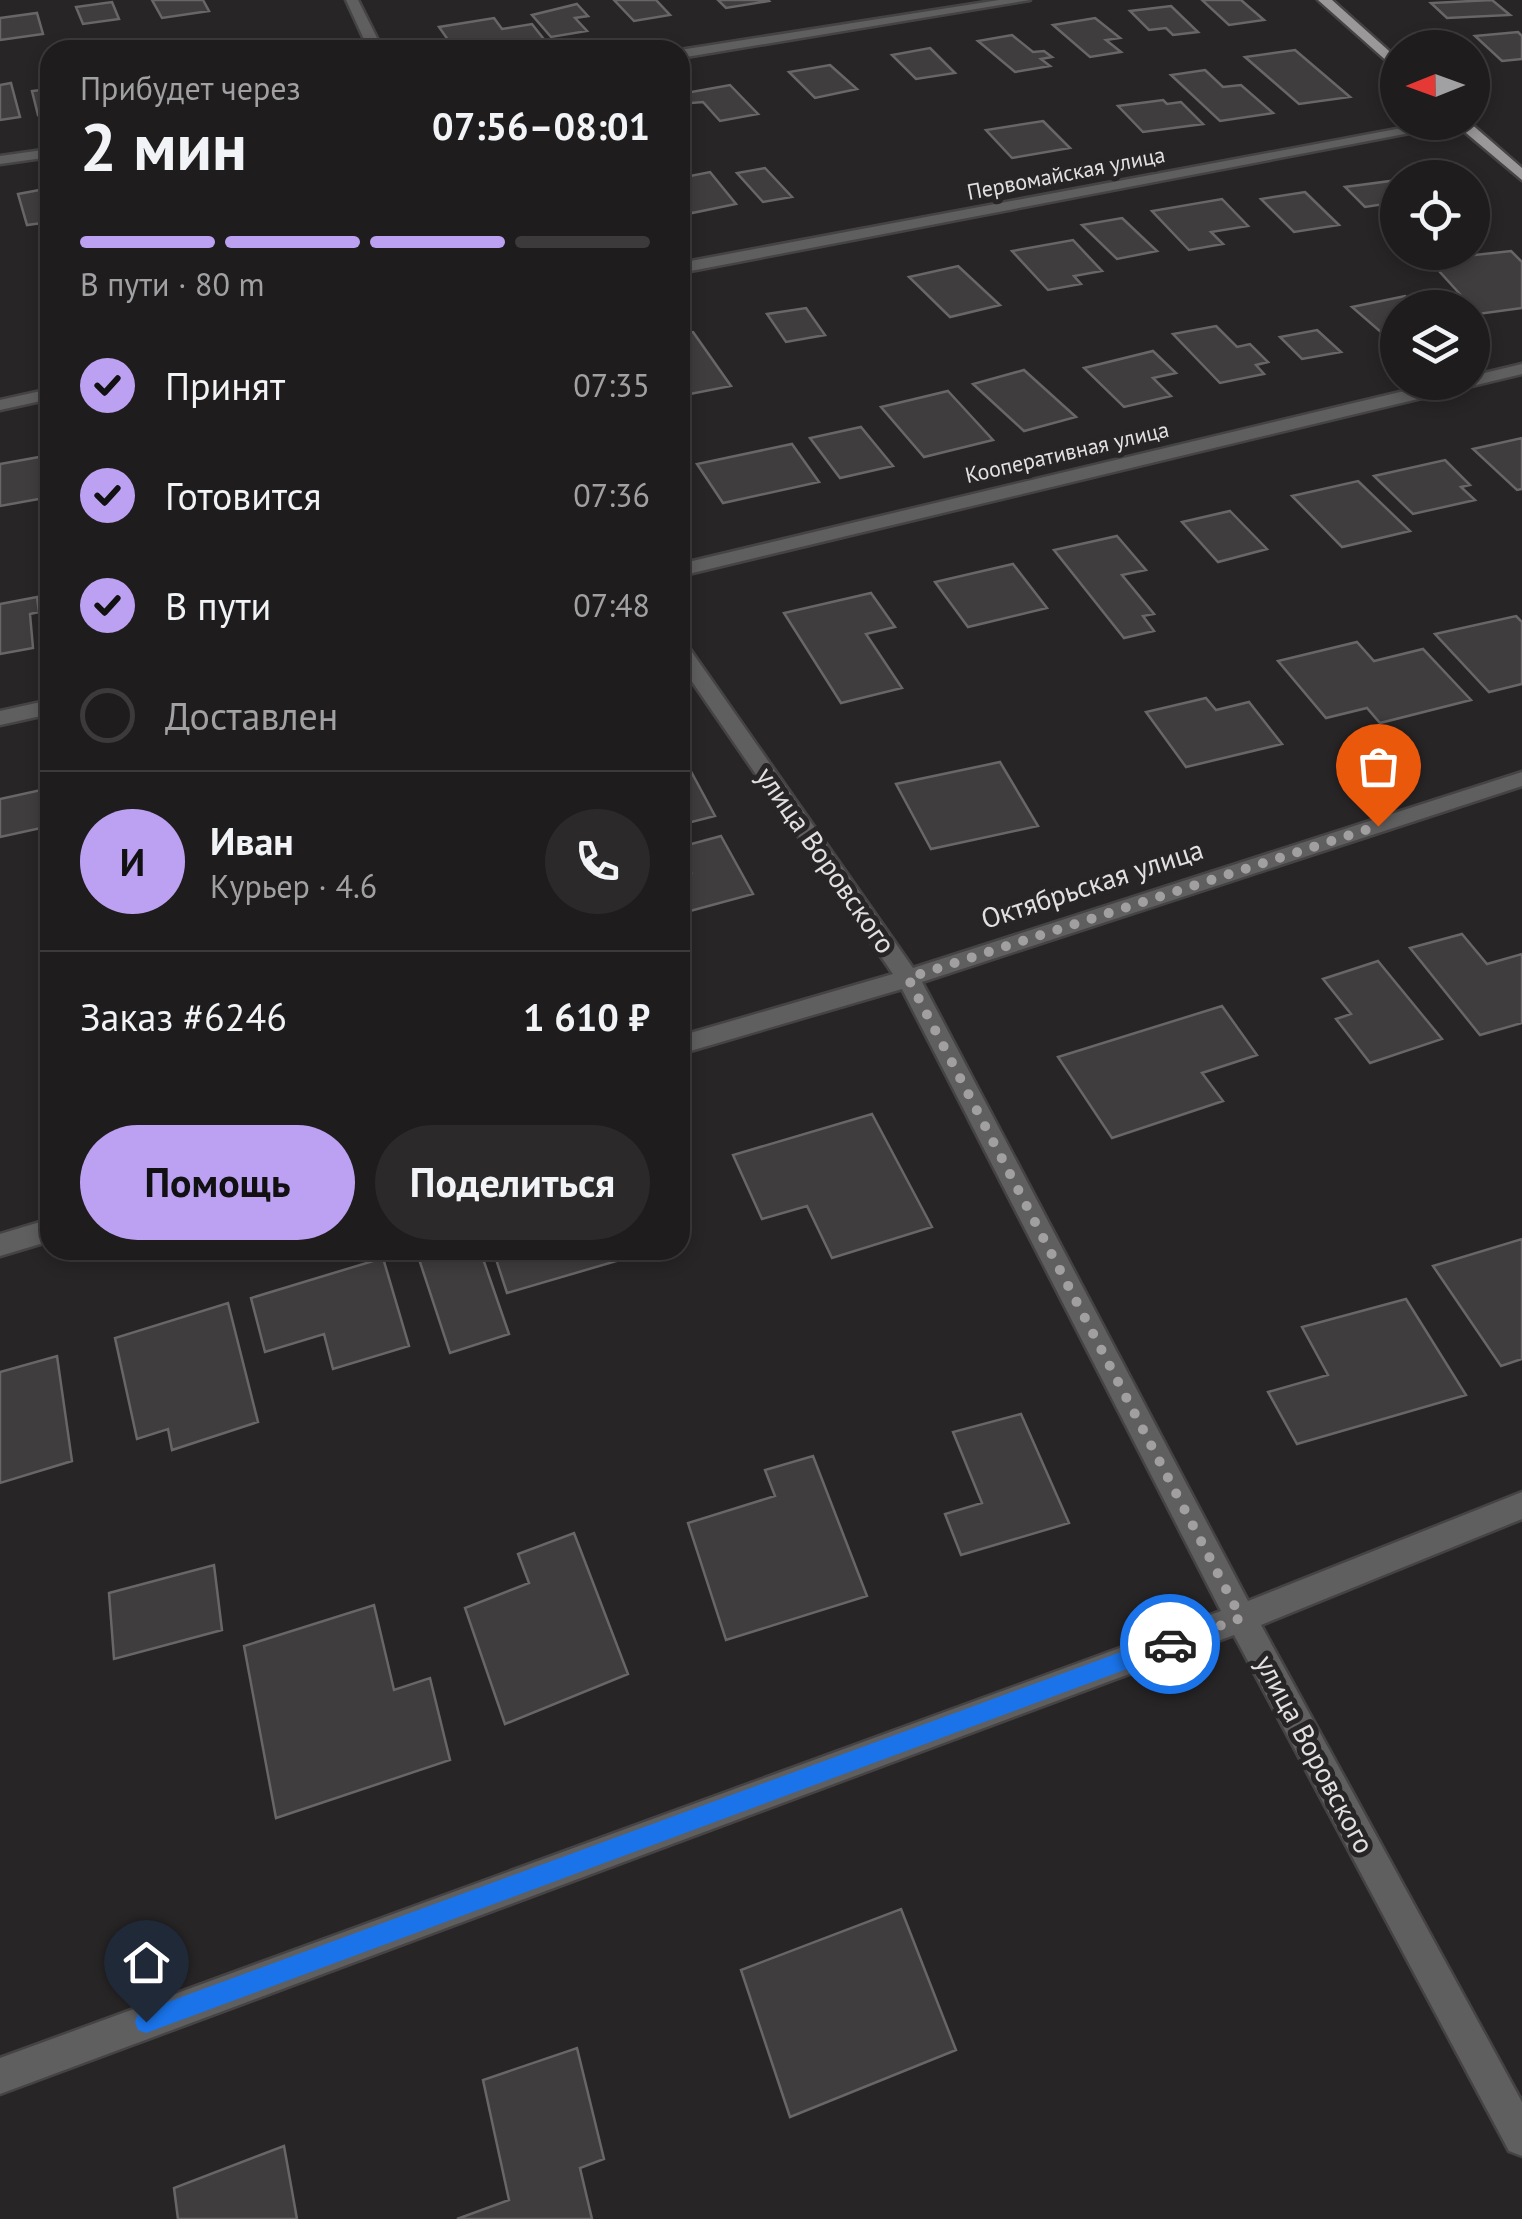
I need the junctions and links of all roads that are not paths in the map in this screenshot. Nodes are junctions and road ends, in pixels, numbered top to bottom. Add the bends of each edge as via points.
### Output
1 (352, 0) edge
2 (1024, 0) edge
3 (1324, 0) edge
4 (371, 40) edge
5 (1380, 50) edge
6 (690, 52) edge
7 (1380, 137) edge
8 (1481, 140) edge
9 (40, 154) edge
10 (0, 160) edge
11 (1522, 176) edge
12 (690, 266) edge
13 (1522, 369) edge
14 (1490, 377) edge
15 (40, 396) edge
16 (1393, 400) edge
17 (0, 405) edge
18 (690, 568) edge
19 (690, 664) edge
20 (40, 709) edge
21 (0, 718) edge
22 (1522, 779) edge
23 (908, 978) junction
24 (690, 1042) edge
25 (40, 1233) edge
26 (0, 1245) edge
27 (1522, 1505) edge
28 (1241, 1618) junction
29 (0, 2076) edge
30 (1522, 2138) edge

1 - 4 street
2 - 6 street
3 - 5 main road
7 - 12 street, Первомайская улица
8 - 11 main road
9 - 10 street
13 - 14 street, Кооперативная улица
15 - 17 street
16 - 18 street, Кооперативная улица
19 - 23 street, улица Воровского
20 - 21 street
22 - 23 street, Октябрьская улица
23 - 24 street, Октябрьская улица
23 - 28 street, улица Воровского
25 - 26 street
27 - 28 street
28 - 29 street
28 - 30 street, улица Воровского

